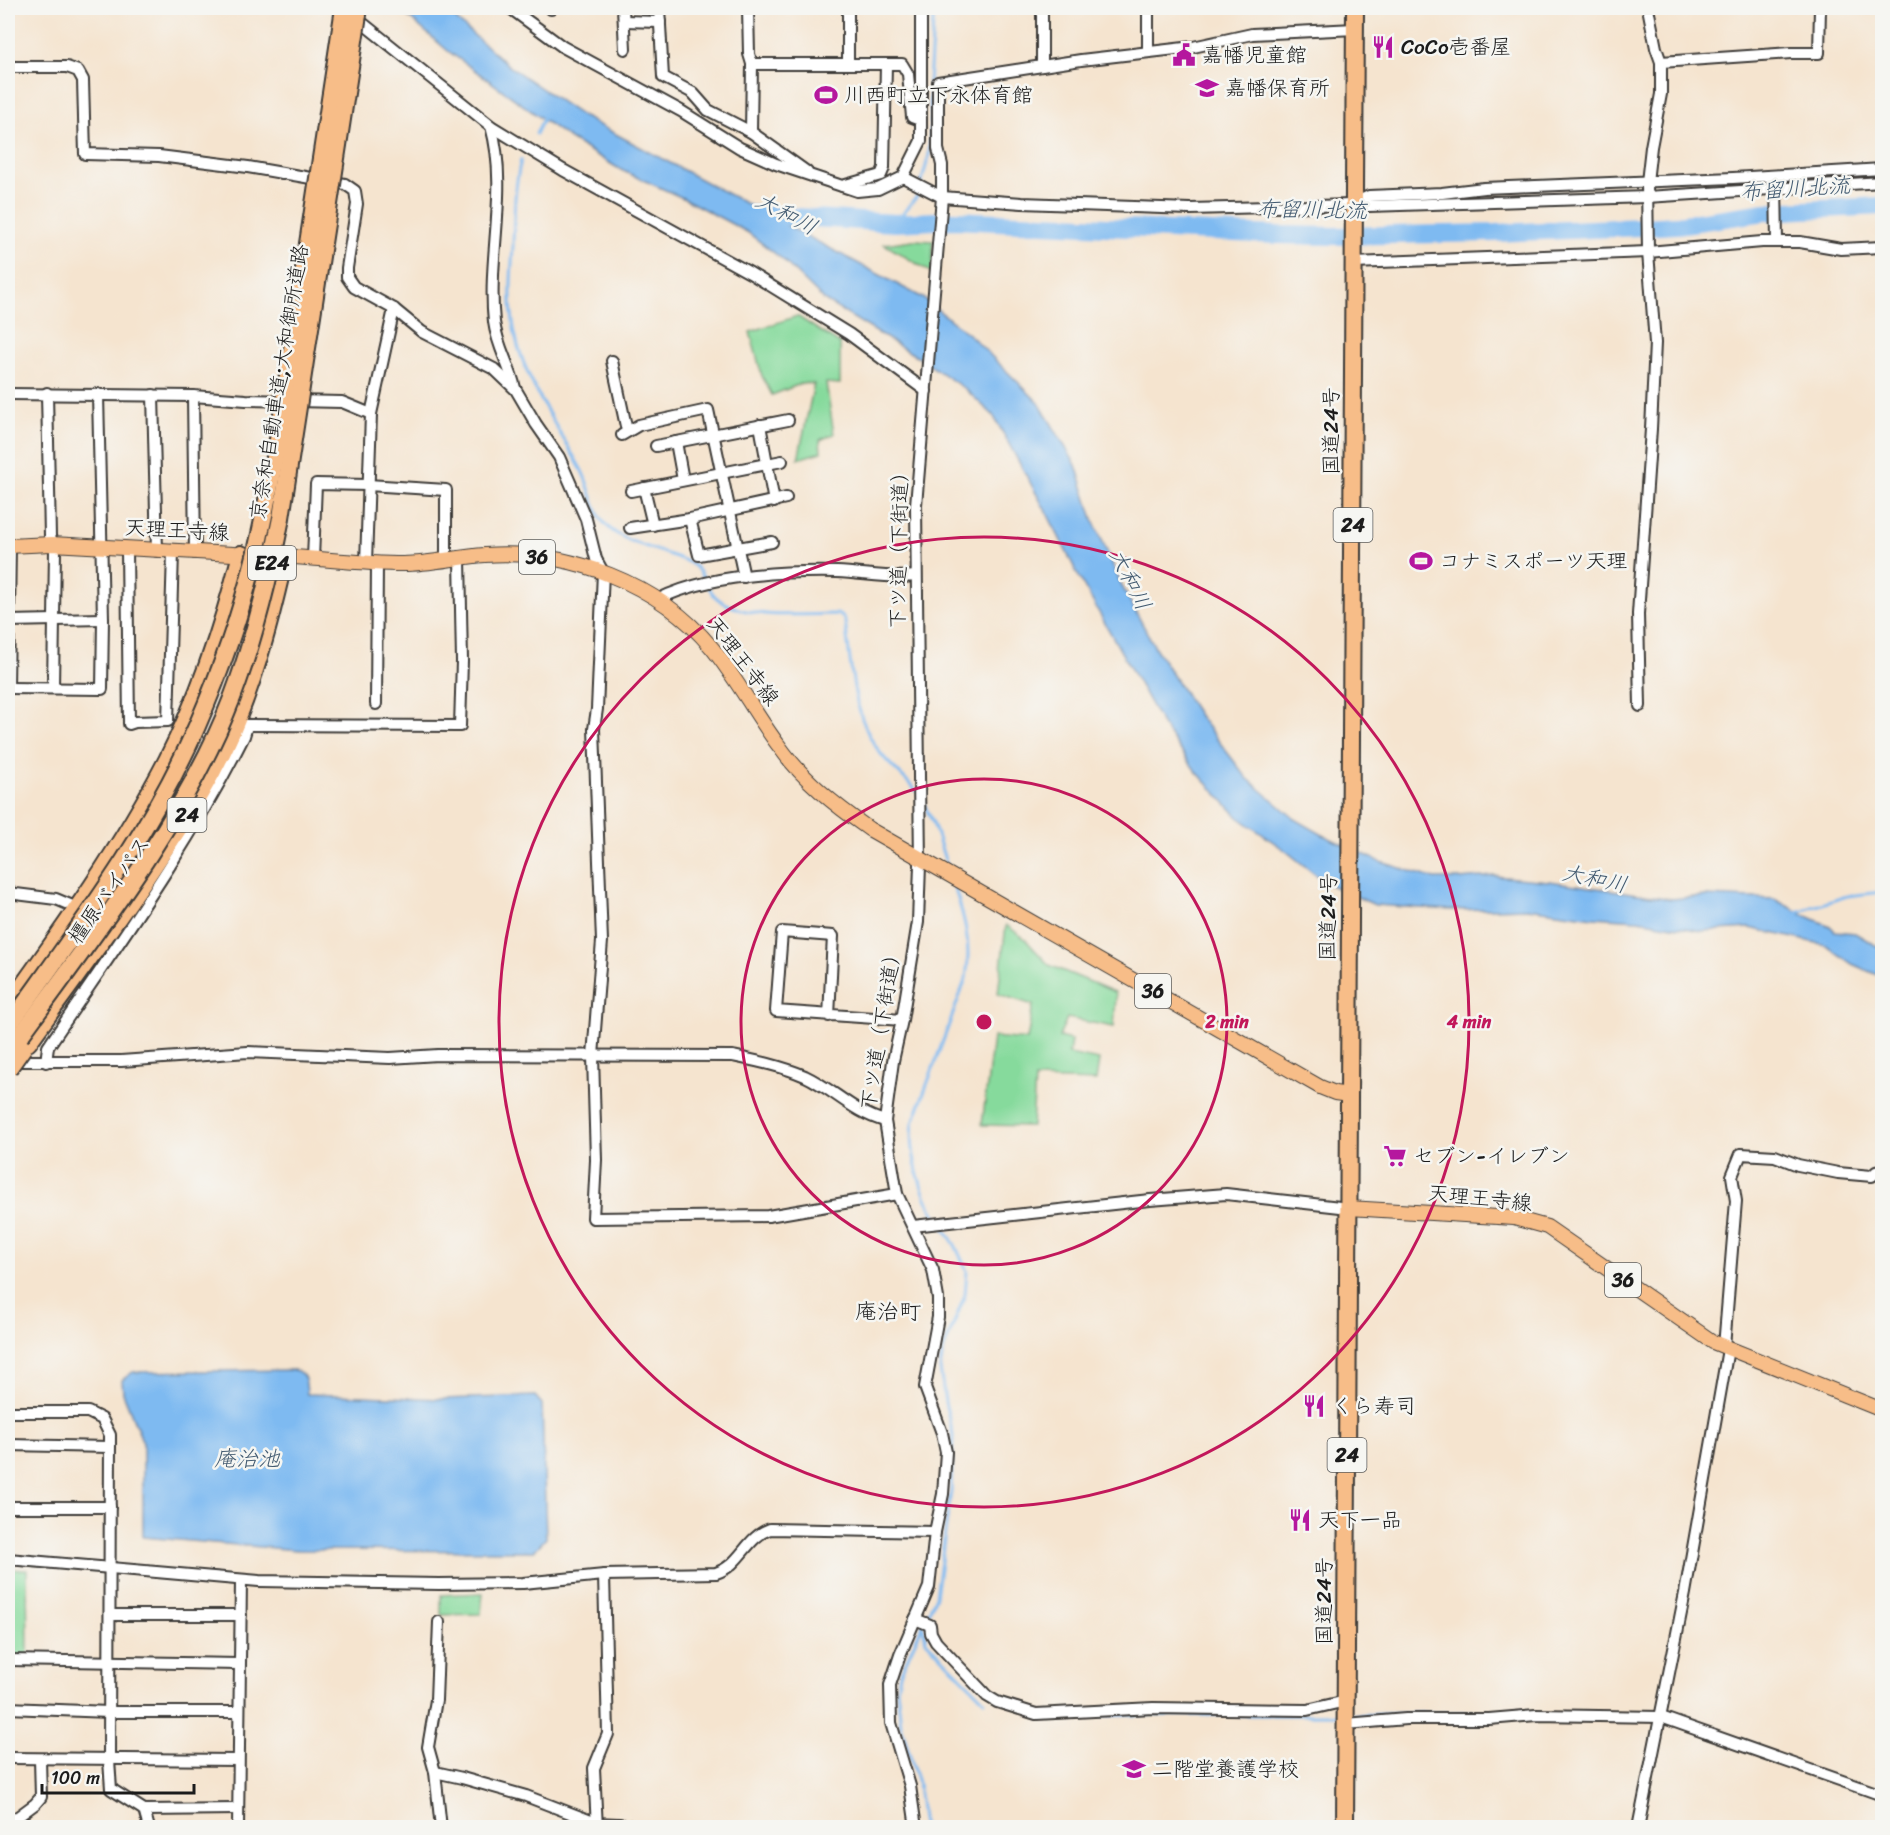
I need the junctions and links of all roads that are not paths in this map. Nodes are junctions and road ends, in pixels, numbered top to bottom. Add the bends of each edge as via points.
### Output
1 (343, 8) edge
2 (359, 8) edge
3 (510, 8) edge
4 (623, 8) edge
5 (659, 8) edge
6 (748, 8) edge
7 (848, 8) edge
8 (921, 8) edge
9 (1042, 8) edge
10 (1148, 8) edge
11 (1355, 8) edge
12 (1648, 8) edge
13 (1820, 8) edge
14 (624, 21) junction
15 (660, 22) junction
16 (1355, 29) junction
17 (625, 49) dead end
18 (1148, 52) junction
19 (1661, 62) junction
20 (752, 64) junction
21 (848, 64) junction
22 (886, 64) junction
23 (1042, 66) junction
24 (8, 67) edge
25 (920, 120) junction
26 (491, 126) junction
27 (751, 132) junction
28 (922, 142) junction
29 (937, 149) junction
30 (1882, 169) edge
31 (1776, 176) junction
32 (812, 177) junction
33 (908, 180) junction
34 (1647, 182) junction
35 (1882, 182) edge
36 (842, 186) junction
37 (1776, 193) junction
38 (942, 200) junction
39 (1647, 201) junction
40 (1353, 209) junction
41 (1777, 240) junction
42 (1882, 247) edge
43 (1648, 249) junction
44 (1353, 256) junction
45 (394, 309) junction
46 (612, 361) dead end
47 (926, 389) junction
48 (516, 390) junction
49 (47, 393) junction
50 (8, 394) edge
51 (98, 394) junction
52 (153, 395) junction
53 (193, 396) junction
54 (371, 414) junction
55 (788, 420) dead end
56 (760, 425) junction
57 (714, 434) junction
58 (676, 442) junction
59 (656, 446) dead end
60 (782, 461) dead end
61 (767, 462) junction
62 (723, 471) junction
63 (683, 480) junction
64 (368, 485) junction
65 (644, 488) junction
66 (631, 491) dead end
67 (786, 498) dead end
68 (774, 502) junction
69 (730, 510) junction
70 (690, 519) junction
71 (653, 525) junction
72 (630, 528) dead end
73 (772, 542) dead end
74 (52, 544) junction
75 (9, 546) edge
76 (102, 548) junction
77 (738, 548) junction
78 (127, 549) junction
79 (157, 551) junction
80 (172, 552) junction
81 (195, 553) junction
82 (241, 554) junction
83 (285, 556) junction
84 (313, 559) junction
85 (453, 559) junction
86 (371, 563) junction
87 (603, 572) junction
88 (916, 576) junction
89 (744, 577) junction
90 (659, 599) junction
91 (103, 619) junction
92 (54, 620) junction
93 (8, 621) edge
94 (8, 688) edge
95 (53, 688) junction
96 (376, 704) dead end
97 (1641, 706) dead end
98 (176, 722) junction
99 (242, 725) junction
100 (919, 858) junction
101 (8, 894) edge
102 (75, 907) dead end
103 (8, 1006) edge
104 (828, 1016) junction
105 (902, 1020) junction
106 (8, 1027) edge
107 (8, 1053) edge
108 (593, 1056) junction
109 (8, 1061) edge
110 (46, 1062) junction
111 (8, 1069) edge
112 (1349, 1095) junction
113 (885, 1120) junction
114 (1882, 1170) edge
115 (897, 1194) junction
116 (1349, 1208) junction
117 (913, 1226) junction
118 (1726, 1348) junction
119 (1882, 1406) edge
120 (8, 1412) edge
121 (8, 1445) edge
122 (110, 1447) junction
123 (8, 1507) edge
124 (110, 1507) junction
125 (935, 1533) junction
126 (8, 1559) edge
127 (110, 1568) junction
128 (604, 1575) junction
129 (241, 1580) junction
130 (110, 1615) junction
131 (241, 1615) junction
132 (915, 1619) junction
133 (439, 1622) dead end
134 (8, 1660) edge
135 (110, 1663) junction
136 (239, 1664) junction
137 (1346, 1701) junction
138 (8, 1708) edge
139 (109, 1712) junction
140 (238, 1712) junction
141 (1660, 1717) junction
142 (1346, 1724) junction
143 (8, 1758) edge
144 (40, 1759) junction
145 (109, 1760) junction
146 (238, 1761) junction
147 (435, 1772) junction
148 (1882, 1795) edge
149 (238, 1809) junction
150 (144, 1810) junction
151 (8, 1824) edge
152 (597, 1825) edge
153 (149, 1827) edge
154 (238, 1827) edge
155 (441, 1827) edge
156 (641, 1827) edge
157 (916, 1827) edge
158 (1345, 1827) edge
159 (1638, 1827) edge

1 - 26 street
1 - 106 highway, 京奈和自動車道;大和御所道路 / E24, bridge via 279,426 254,560 238,614 208,701 173,778 108,884
2 - 107 highway, 京奈和自動車道;大和御所道路 / E24, bridge via 281,518 232,699 162,832
3 - 32 street via 563,47 636,85 740,148
4 - 14 street
5 - 15 street
6 - 20 street via 748,54
7 - 21 street
8 - 25 street
9 - 23 street
10 - 18 street
11 - 16 highway, 国道24号 / 24
12 - 19 street
13 - 19 street via 1819,53
14 - 15 street
14 - 17 street
15 - 27 street via 663,76 693,93 708,110
16 - 18 street via 1252,34
16 - 40 highway, 国道24号 / 24
18 - 23 street
19 - 34 street via 1661,94
20 - 21 street
20 - 27 street
21 - 22 street
22 - 25 street via 902,64 908,74 912,117
22 - 36 street via 884,168 881,175
23 - 29 street, 下ツ道（下街道） via 938,82
24 - 45 street via 67,67 78,71 83,80 85,154 159,156 345,184 355,191 357,204 347,278 354,287
25 - 28 street
26 - 47 street via 750,273 849,334
26 - 48 street via 498,186 494,323
27 - 32 street
28 - 29 street
28 - 33 street
29 - 38 street, 下ツ道（下街道） via 942,165
30 - 31 street
31 - 34 street
31 - 37 street
32 - 36 street
33 - 36 street via 878,189
33 - 38 street
34 - 39 street
34 - 40 street via 1370,196
35 - 37 street
37 - 39 street
37 - 41 street
38 - 40 street via 1190,209
38 - 47 street, 下ツ道（下街道）
39 - 40 street
39 - 43 street
40 - 44 highway, 国道24号 / 24
41 - 42 street via 1841,249
41 - 43 street
43 - 44 street
43 - 97 street via 1655,343 1638,614
44 - 112 highway, 国道24号 / 24
45 - 48 street via 422,332 494,369
45 - 54 street
46 - 57 street via 625,433 639,425 708,410
47 - 88 street, 下ツ道（下街道） via 916,505
48 - 87 street via 559,457 586,519
49 - 50 street
49 - 51 street
49 - 74 street
51 - 52 street
51 - 76 street
52 - 53 street
52 - 79 street
53 - 54 street via 342,402
53 - 81 street
54 - 64 street
55 - 56 street
56 - 57 street
56 - 61 street
57 - 58 street
57 - 62 street
58 - 59 street
58 - 63 street
60 - 61 street
61 - 62 street
61 - 68 street
62 - 63 street
62 - 69 street
63 - 65 street
64 - 84 street via 316,484
64 - 85 street via 446,490
64 - 86 street
65 - 66 street
65 - 71 street
67 - 68 street
68 - 69 street
69 - 70 street
69 - 77 street
70 - 71 street
70 - 77 street via 699,555
71 - 72 street
73 - 77 street
74 - 75 main road, 天理王寺線 / 36
74 - 76 main road, 天理王寺線 / 36
74 - 92 street
75 - 93 street
76 - 78 main road, 天理王寺線 / 36
76 - 91 street
77 - 89 street
78 - 79 main road, 天理王寺線 / 36
78 - 98 street via 129,724
79 - 80 main road, 天理王寺線 / 36
80 - 81 main road, 天理王寺線 / 36
80 - 98 street
81 - 82 main road, 天理王寺線 / 36
82 - 83 main road, 天理王寺線 / 36
82 - 98 highway, 橿原バイパス / 24 via 206,671
83 - 84 main road, 天理王寺線 / 36
83 - 99 highway, 橿原バイパス / 24
84 - 86 main road, 天理王寺線 / 36
85 - 86 main road, 天理王寺線 / 36 via 420,564
85 - 87 main road, 天理王寺線 / 36 via 519,554
85 - 99 street via 462,661 460,726
86 - 96 street
87 - 90 main road, 天理王寺線 / 36
87 - 108 street via 594,729 602,941
88 - 89 street via 826,572
88 - 100 street, 下ツ道（下街道）
89 - 90 street
90 - 100 main road, 天理王寺線 / 36 via 691,625 711,648 803,776 868,829
91 - 92 street
91 - 95 street via 102,689
92 - 93 street
92 - 95 street
93 - 94 street
94 - 95 street
98 - 103 highway, 橿原バイパス / 24 via 167,759 142,805 104,868
99 - 110 street via 244,736 209,804 48,1047
99 - 111 highway, 橿原バイパス / 24, bridge via 129,903
100 - 105 street, 下ツ道（下街道） via 918,922
100 - 112 main road, 天理王寺線 / 36 via 1320,1087
101 - 102 street via 56,899
104 - 104 street via 777,1011 782,932 833,936
104 - 105 street
105 - 113 street, 下ツ道（下街道）
108 - 110 street via 390,1058 248,1052
108 - 113 street via 733,1056 766,1063 805,1076 850,1106
108 - 115 street via 593,1218 768,1216
109 - 110 street
112 - 116 highway, 国道24号 / 24
113 - 115 street, 下ツ道（下街道）
114 - 118 street via 1872,1176 1838,1173 1798,1165 1775,1155 1741,1154 1732,1176 1736,1201
115 - 117 street, 下ツ道（下街道）
116 - 117 street via 1226,1194
116 - 118 main road, 天理王寺線 / 36 via 1514,1218 1547,1227
116 - 137 highway, 国道24号 / 24
117 - 125 street, 下ツ道（下街道） via 933,1270 938,1298 925,1387 946,1452
118 - 119 main road, 天理王寺線 / 36
118 - 141 street
120 - 122 street via 88,1412 102,1419 110,1435
121 - 122 street
122 - 124 street
123 - 124 street
124 - 127 street
125 - 128 street via 770,1529 754,1537 734,1563 716,1573
125 - 132 street, 下ツ道（下街道） via 929,1587
126 - 127 street
127 - 129 street
127 - 130 street
128 - 129 street via 539,1582 439,1584
128 - 152 street via 608,1734 594,1768
129 - 131 street
130 - 131 street
130 - 135 street
131 - 136 street
132 - 137 street via 930,1625 932,1637 978,1689 998,1702 1036,1714 1153,1708 1307,1710
132 - 157 street, 下ツ道（下街道） via 890,1685 891,1724 910,1786
133 - 147 street via 436,1700 428,1747
134 - 135 street
135 - 136 street
135 - 139 street
136 - 140 street
137 - 142 highway, 国道24号 / 24
138 - 139 street
139 - 140 street
139 - 145 street
140 - 146 street
141 - 142 street via 1536,1715
141 - 148 street
141 - 159 street
142 - 158 highway, 国道24号 / 24
143 - 144 street
144 - 145 street
144 - 151 street via 41,1797
145 - 146 street
145 - 150 street via 111,1789
146 - 149 street
147 - 152 street via 526,1796
147 - 155 street
149 - 150 street
149 - 154 street
150 - 153 street
152 - 156 street

